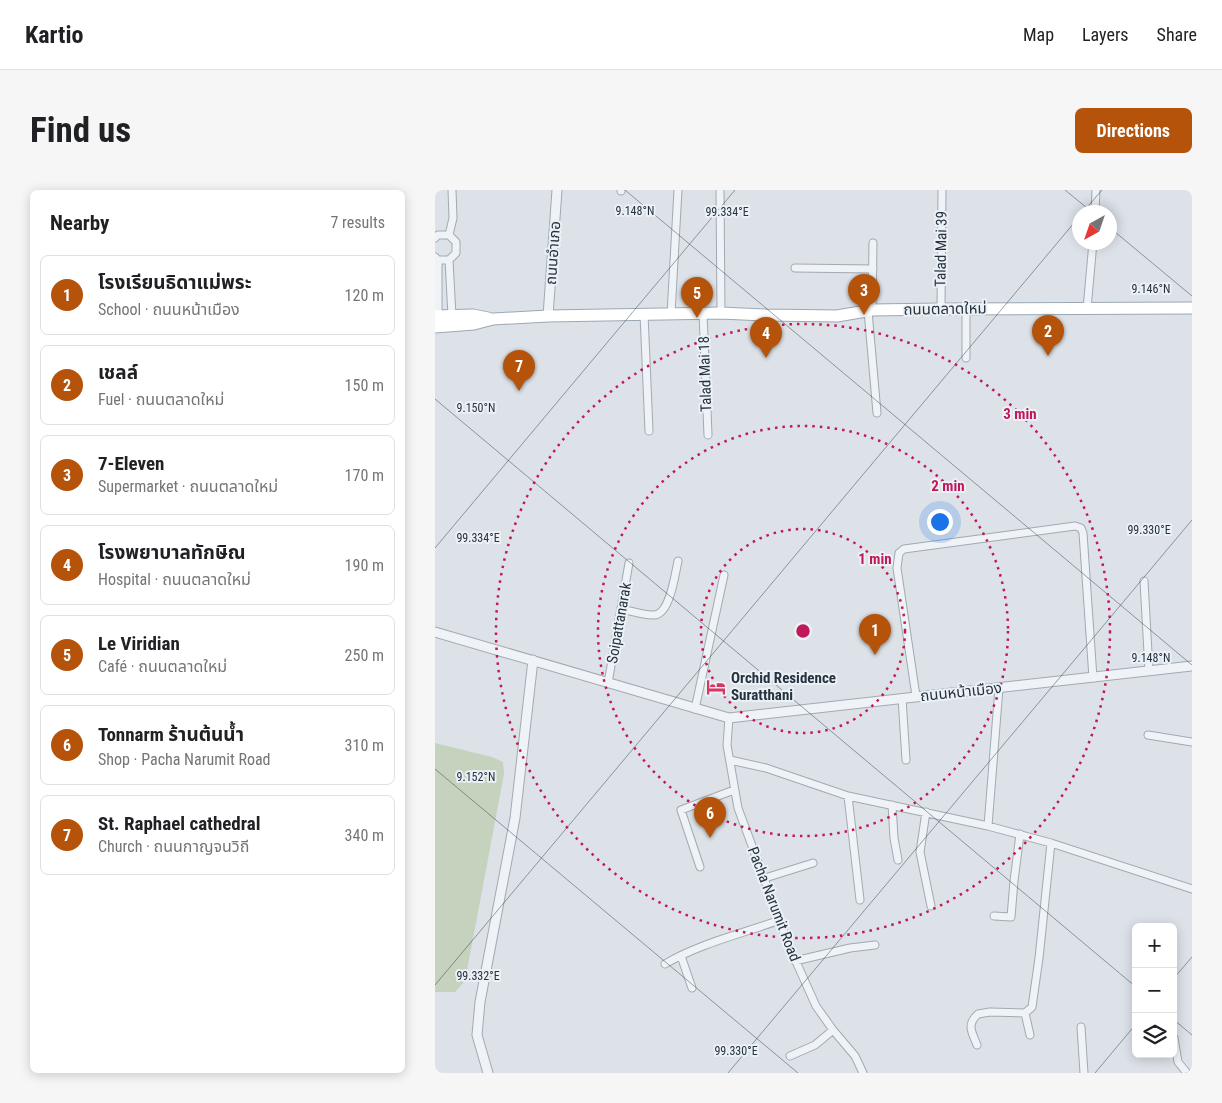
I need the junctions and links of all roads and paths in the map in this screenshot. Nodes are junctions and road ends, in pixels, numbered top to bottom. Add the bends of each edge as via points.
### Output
1 (452, 190) edge
2 (557, 190) edge
3 (678, 190) edge
4 (720, 190) edge
5 (942, 190) edge
6 (1097, 190) edge
7 (1096, 205) edge
8 (449, 235) junction
9 (435, 238) edge
10 (873, 243) dead end
11 (1092, 250) edge
12 (437, 259) edge
13 (449, 260) junction
14 (795, 268) dead end
15 (873, 269) junction
16 (1192, 308) edge
17 (941, 309) junction
18 (966, 309) junction
19 (1087, 309) junction
20 (870, 311) junction
21 (703, 313) junction
22 (721, 313) junction
23 (644, 314) junction
24 (671, 314) junction
25 (452, 316) junction
26 (548, 316) junction
27 (493, 319) junction
28 (436, 320) edge
29 (966, 358) dead end
30 (877, 413) dead end
31 (649, 431) dead end
32 (708, 435) dead end
33 (679, 561) dead end
34 (629, 563) dead end
35 (724, 575) dead end
36 (1144, 580) dead end
37 (621, 609) junction
38 (435, 632) edge
39 (533, 660) junction
40 (1192, 666) edge
41 (1149, 671) junction
42 (1093, 678) junction
43 (608, 683) junction
44 (999, 688) junction
45 (916, 696) junction
46 (902, 698) junction
47 (695, 709) junction
48 (729, 718) junction
49 (1148, 735) dead end
50 (1192, 742) edge
51 (730, 760) junction
52 (906, 760) dead end
53 (734, 790) junction
54 (848, 796) junction
55 (892, 805) junction
56 (926, 812) junction
57 (988, 826) junction
58 (1020, 834) junction
59 (1051, 843) junction
60 (898, 860) dead end
61 (813, 863) dead end
62 (700, 867) dead end
63 (765, 878) junction
64 (1192, 889) edge
65 (860, 900) dead end
66 (931, 906) dead end
67 (994, 916) dead end
68 (780, 920) junction
69 (875, 945) dead end
70 (681, 956) junction
71 (795, 960) junction
72 (665, 964) dead end
73 (692, 988) dead end
74 (1025, 1013) junction
75 (1081, 1028) dead end
76 (833, 1030) junction
77 (1030, 1035) dead end
78 (977, 1045) dead end
79 (790, 1056) dead end
80 (1177, 1056) edge
81 (488, 1073) edge
82 (863, 1073) edge
83 (1085, 1073) edge
84 (1187, 1073) edge

1 - 8 street via 453,218
2 - 26 street, ถนนอำเภอ
3 - 24 street
4 - 22 street
5 - 17 street, Talad Mai 39
6 - 7 street
8 - 9 street
8 - 13 street via 456,242 456,253
10 - 15 street
11 - 19 street
12 - 13 street
12 - 28 street
13 - 25 street
14 - 15 street
15 - 20 street
16 - 19 main road, ถนนตลาดใหม่
17 - 18 main road, ถนนตลาดใหม่
17 - 20 main road, ถนนตลาดใหม่
18 - 19 main road, ถนนตลาดใหม่
18 - 29 street
20 - 22 main road, ถนนตลาดใหม่ via 837,316
20 - 30 street
21 - 22 main road, ถนนตลาดใหม่
21 - 24 main road, ถนนตลาดใหม่
21 - 32 street, Talad Mai 18
23 - 24 main road, ถนนตลาดใหม่
23 - 26 main road, ถนนตลาดใหม่
23 - 31 street
25 - 27 main road via 473,315
25 - 28 main road
26 - 27 main road, ถนนตลาดใหม่
27 - 28 main road via 473,324
33 - 37 street via 667,604 661,612 653,615
34 - 37 street, Soipattanarak
35 - 47 street
36 - 41 street
37 - 43 street, Soipattanarak
38 - 39 street
39 - 43 street
39 - 81 street via 515,818 480,1002 477,1035
40 - 41 street, ถนนหน้าเมือง
41 - 42 street, ถนนหน้าเมือง
42 - 44 street, ถนนหน้าเมือง
42 - 45 street via 1083,533 1075,526 904,549 899,553 897,568
43 - 47 street
44 - 45 street, ถนนหน้าเมือง
44 - 57 street
45 - 46 street, ถนนหน้าเมือง
46 - 48 street, ถนนหน้าเมือง
46 - 52 street
47 - 48 street
48 - 51 street, Pacha Narumit Road via 727,745
49 - 50 street
51 - 53 street, Pacha Narumit Road
51 - 54 street via 772,770
53 - 62 street via 681,810
53 - 63 street, Pacha Narumit Road
54 - 55 street
54 - 65 street
55 - 56 street
55 - 60 street
56 - 57 street
56 - 66 street via 920,850
57 - 58 street
58 - 59 street
58 - 67 street via 1011,916
59 - 64 street
59 - 74 street via 1032,1007
61 - 63 street
63 - 68 street, Pacha Narumit Road
68 - 70 street
68 - 71 street, Pacha Narumit Road
69 - 71 street
70 - 72 street
70 - 73 street
71 - 76 street, Pacha Narumit Road via 816,1006
74 - 77 street
74 - 78 street via 979,1014 971,1024
75 - 83 street
76 - 79 street via 815,1045
76 - 82 street, Pacha Narumit Road via 855,1056
80 - 84 street

